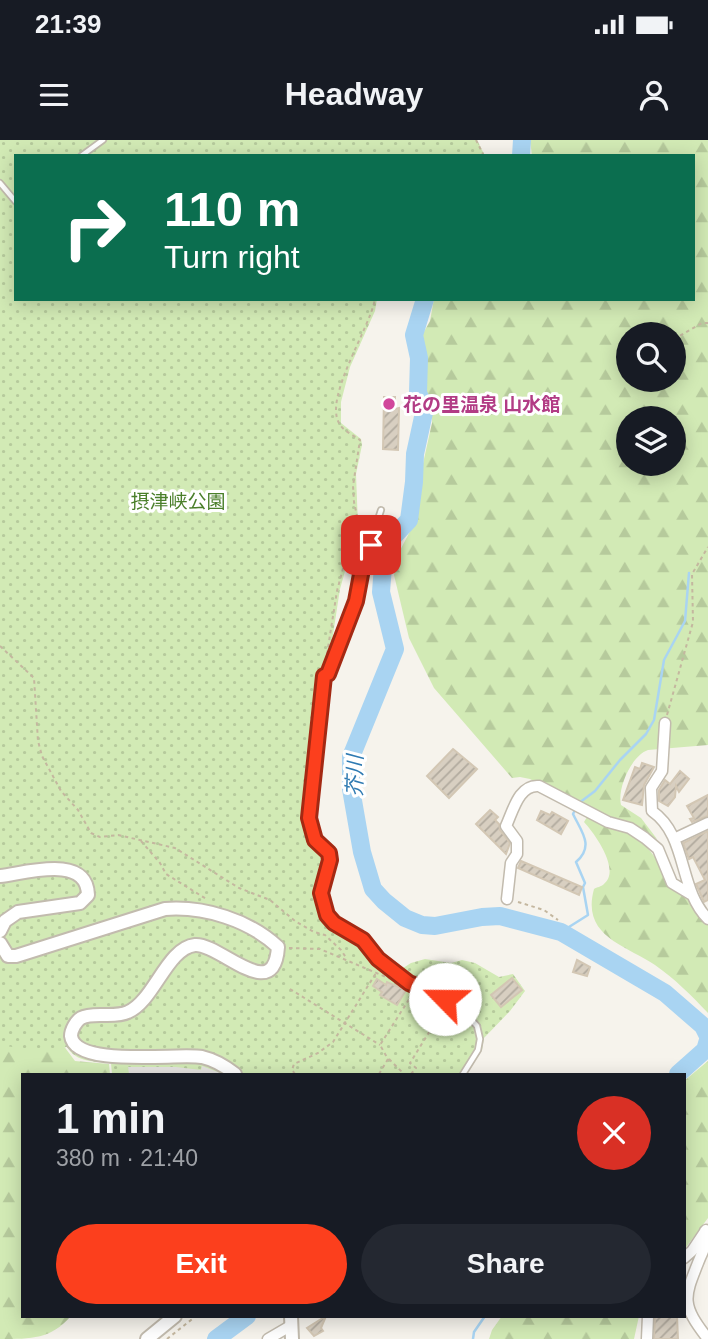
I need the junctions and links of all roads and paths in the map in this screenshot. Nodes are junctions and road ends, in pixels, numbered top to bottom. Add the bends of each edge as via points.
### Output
1 (103, 140) edge
2 (85, 154) edge
3 (0, 183) edge
4 (14, 200) edge
5 (375, 301) edge
6 (708, 323) edge
7 (686, 332) edge
8 (382, 510) dead end
9 (708, 547) edge
10 (0, 646) edge
11 (327, 654) dead end
12 (665, 723) joint
13 (708, 822) edge
14 (674, 839) junction
15 (141, 841) junction
16 (0, 876) edge
17 (692, 895) junction
18 (507, 899) joint
19 (210, 901) dead end
20 (706, 913) edge
21 (558, 920) dead end
22 (0, 931) edge
23 (0, 943) edge
24 (278, 947) junction
25 (347, 959) junction
26 (376, 973) junction
27 (409, 983) junction
28 (418, 987) junction
29 (290, 989) dead end
30 (445, 999) junction
31 (345, 1024) junction
32 (380, 1045) junction
33 (388, 1059) junction
34 (234, 1073) edge
35 (294, 1073) edge
36 (380, 1073) edge
37 (403, 1073) edge
38 (412, 1073) edge
39 (464, 1073) edge
40 (707, 1229) edge
41 (686, 1256) edge
42 (173, 1318) edge
43 (193, 1318) edge
44 (648, 1318) edge
45 (291, 1321) edge
46 (147, 1339) edge
47 (167, 1339) edge
48 (268, 1339) edge
49 (292, 1339) edge
50 (647, 1339) edge
51 (708, 1339) edge

1 - 2 lane
3 - 4 lane
5 - 11 path via 343,380 335,415 340,426 360,440 353,486 357,516 337,591
6 - 7 path
8 - 27 lane via 356,601 335,660 324,676 309,818 315,840 329,853 321,893 327,915 363,940 378,959
9 - 12 path via 692,575 692,622
10 - 15 path via 34,678 42,756 91,833
12 - 14 street via 662,771 652,782 650,804
13 - 14 street
14 - 17 street
15 - 19 path via 166,874
15 - 25 path via 175,848 239,888 270,900 325,935
16 - 22 street via 69,869 88,884 88,895 80,903 18,912
17 - 18 street via 672,883 658,849 635,830 532,786 522,794 506,826 517,841
17 - 20 street
18 - 21 path via 544,910
23 - 24 street via 8,956 16,956 165,909 183,908 237,921
24 - 25 path via 320,949
24 - 34 street via 271,968 260,973 206,946 183,949 130,1012 90,1016 73,1027 75,1045 86,1053 197,1057
25 - 26 path
26 - 27 path
26 - 31 path
27 - 28 lane
28 - 30 lane
28 - 32 path
29 - 31 path
30 - 38 path via 410,1063 416,1068
30 - 39 lane via 460,1007 477,1027 478,1050
31 - 32 path
31 - 35 path via 326,1048 294,1063
32 - 33 path
33 - 36 path
33 - 37 path
40 - 41 street
40 - 51 street via 707,1241 686,1292 688,1310
42 - 46 street
43 - 47 path
44 - 50 street
45 - 48 street
45 - 49 street

